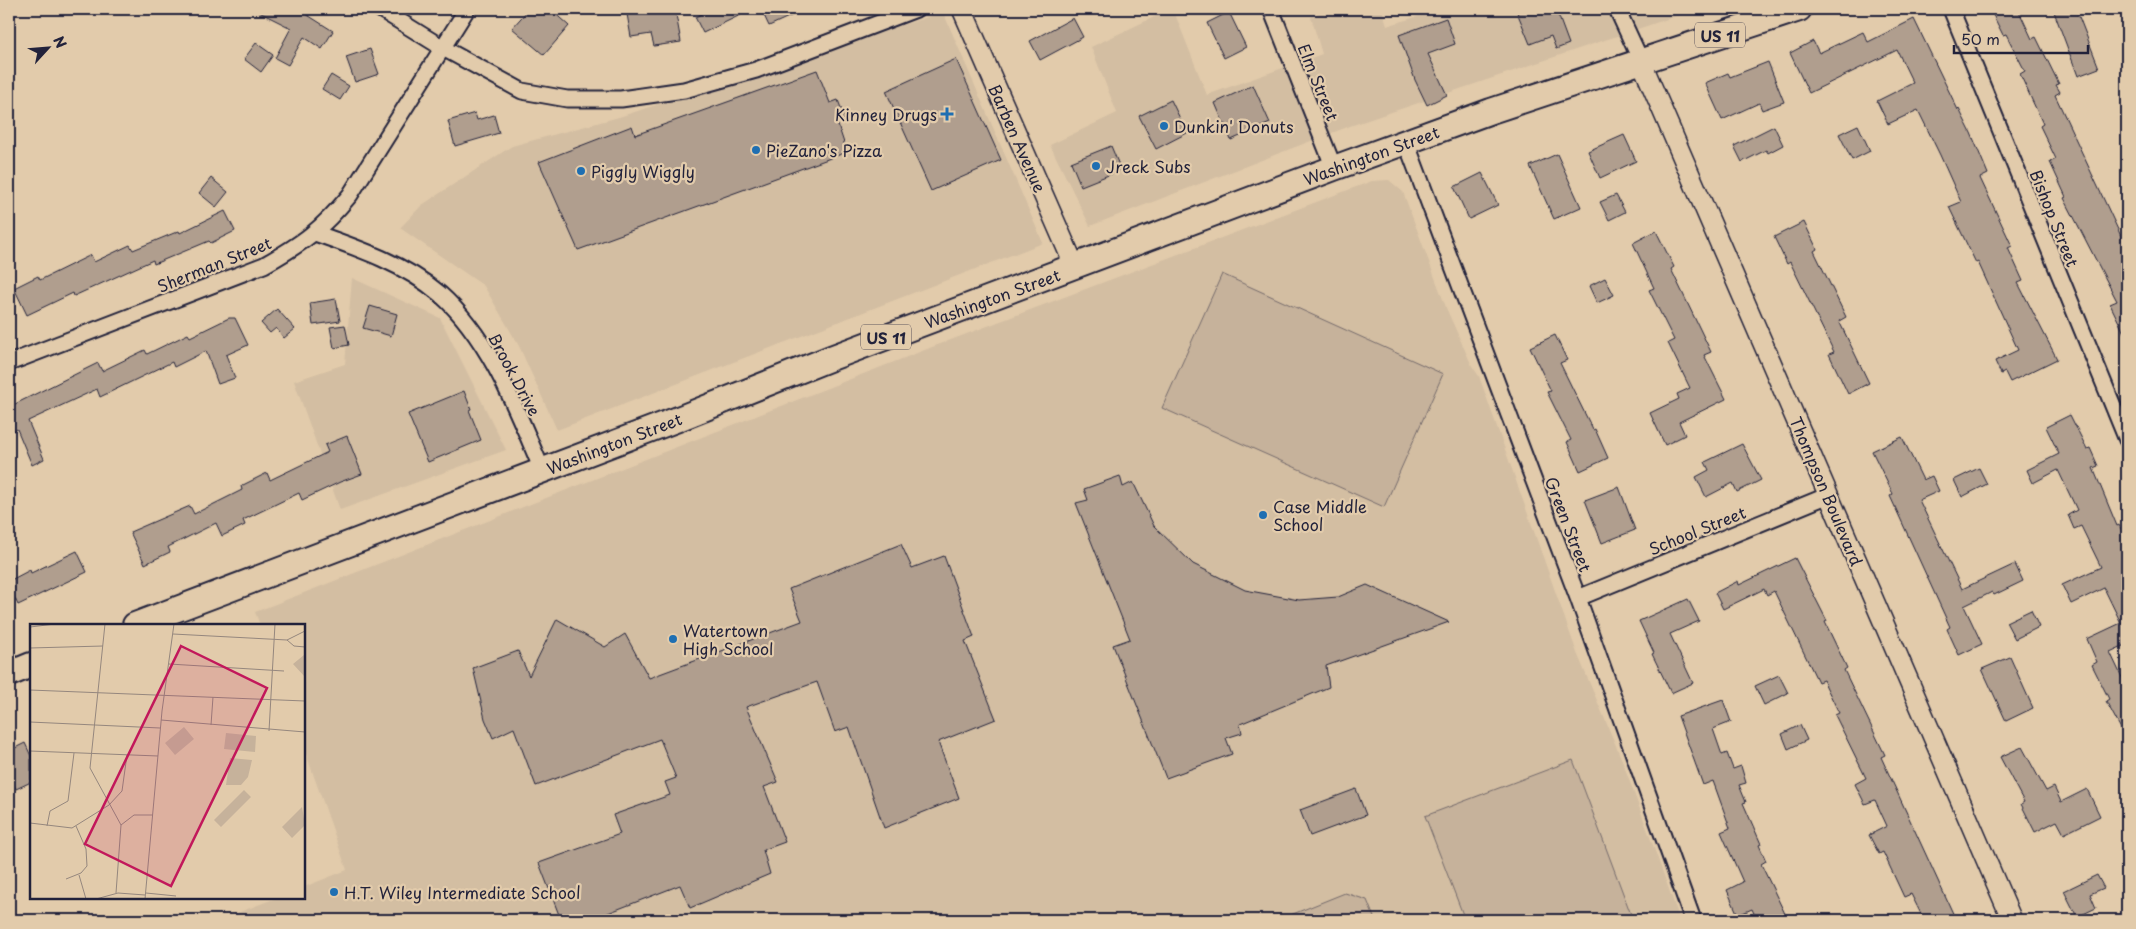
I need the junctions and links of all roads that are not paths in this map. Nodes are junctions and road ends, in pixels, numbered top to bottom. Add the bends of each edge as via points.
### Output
1 (380, 9) edge
2 (467, 9) edge
3 (916, 9) edge
4 (962, 9) edge
5 (1271, 9) edge
6 (1618, 9) edge
7 (1799, 9) edge
8 (1951, 9) edge
9 (443, 48) junction
10 (1641, 62) junction
11 (1406, 142) junction
12 (1334, 168) junction
13 (315, 233) junction
14 (1075, 267) junction
15 (9, 363) edge
16 (2127, 440) edge
17 (542, 470) junction
18 (1829, 494) junction
19 (1578, 598) junction
20 (139, 624) edge
21 (30, 665) edge
22 (9, 674) edge
23 (1693, 920) edge
24 (2012, 920) edge

1 - 9 street
2 - 9 street, Sherman Street
3 - 9 street via 756,70 684,90 621,99 567,99 522,91
4 - 14 street, Barben Avenue
5 - 12 street, Elm Street
6 - 10 street
7 - 10 main road, Washington Street / US 11
8 - 16 street, Bishop Street
9 - 13 street, Sherman Street via 350,195
10 - 11 main road, Washington Street / US 11
10 - 18 street, Thompson Boulevard
11 - 12 main road, Washington Street / US 11
11 - 19 street, Green Street
12 - 14 main road, Washington Street / US 11
13 - 15 street, Sherman Street via 296,248 264,264
13 - 17 street, Brook Drive via 355,247 417,277 458,312 486,349
14 - 17 main road, Washington Street / US 11
17 - 20 main road, Washington Street / US 11
18 - 19 street, School Street
18 - 24 street, Thompson Boulevard
19 - 23 street, Green Street
21 - 22 main road

